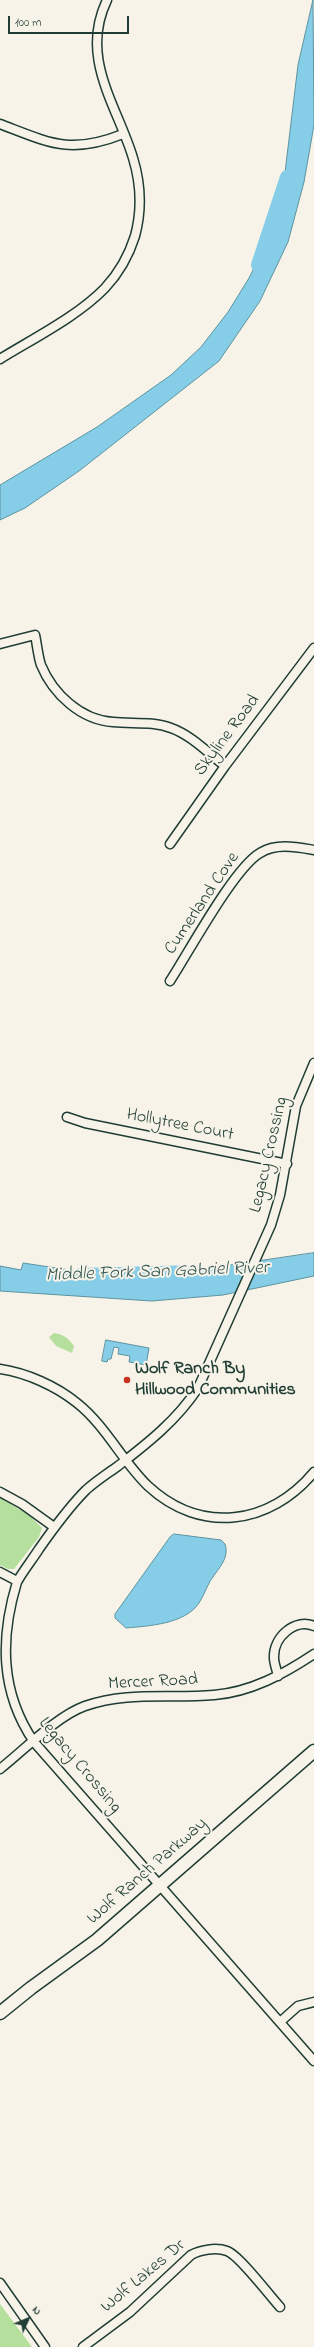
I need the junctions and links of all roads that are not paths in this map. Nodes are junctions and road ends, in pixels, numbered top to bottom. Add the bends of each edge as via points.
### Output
1 (107, 0) edge
2 (0, 124) edge
3 (123, 134) junction
4 (0, 359) edge
5 (0, 644) edge
6 (314, 648) edge
7 (226, 766) junction
8 (170, 844) dead end
9 (314, 850) edge
10 (170, 981) dead end
11 (314, 1063) edge
12 (67, 1118) dead end
13 (286, 1164) junction
14 (0, 1369) edge
15 (126, 1460) junction
16 (314, 1472) edge
17 (0, 1492) edge
18 (54, 1527) junction
19 (0, 1572) edge
20 (17, 1581) junction
21 (314, 1626) edge
22 (314, 1654) edge
23 (278, 1676) junction
24 (34, 1742) junction
25 (314, 1751) edge
26 (0, 1769) edge
27 (161, 1886) junction
28 (314, 2002) edge
29 (0, 2013) edge
30 (280, 2022) junction
31 (314, 2061) edge
32 (0, 2283) edge
33 (280, 2307) dead end
34 (45, 2347) edge
35 (83, 2347) edge

1 - 3 street via 98,32 98,55 102,78
2 - 3 street via 47,142 69,146 86,146
3 - 4 street via 133,157 140,200 139,221 131,247 119,270 105,288 84,306
5 - 7 street via 35,635 44,670 59,695 70,705 92,717 111,722 156,724 170,728 183,734
6 - 7 street, Skyline Road
7 - 8 street, Skyline Road
9 - 10 street, Cumerland Cove via 281,846 260,853 250,860
11 - 13 street, Legacy Crossing via 296,1106
12 - 13 street, Hollytree Court
13 - 15 street, Legacy Crossing via 280,1195 264,1242 198,1388 185,1408
14 - 15 street via 34,1379 59,1390 78,1403
15 - 16 street via 148,1485 166,1500 179,1508 219,1518 243,1516 278,1504 299,1489
15 - 18 street, Legacy Crossing via 87,1490
17 - 18 street
18 - 20 street, Legacy Crossing
19 - 20 street
20 - 24 street, Legacy Crossing via 6,1607 1,1659 6,1688 15,1711
21 - 23 street via 293,1626 282,1635 276,1645 274,1657
22 - 23 street, Mercer Road
23 - 24 street, Mercer Road via 242,1690 215,1695 115,1697 67,1715
24 - 26 street, Mercer Road
24 - 27 street, Legacy Crossing
25 - 27 street, Wolf Ranch Parkway
27 - 29 street, Wolf Ranch Parkway via 97,1940
27 - 30 street, Legacy Crossing
28 - 30 street via 298,2006
30 - 31 street, Legacy Crossing
32 - 34 street
33 - 35 street, Wolf Lakes Dr via 227,2250 200,2251 191,2255 130,2312

